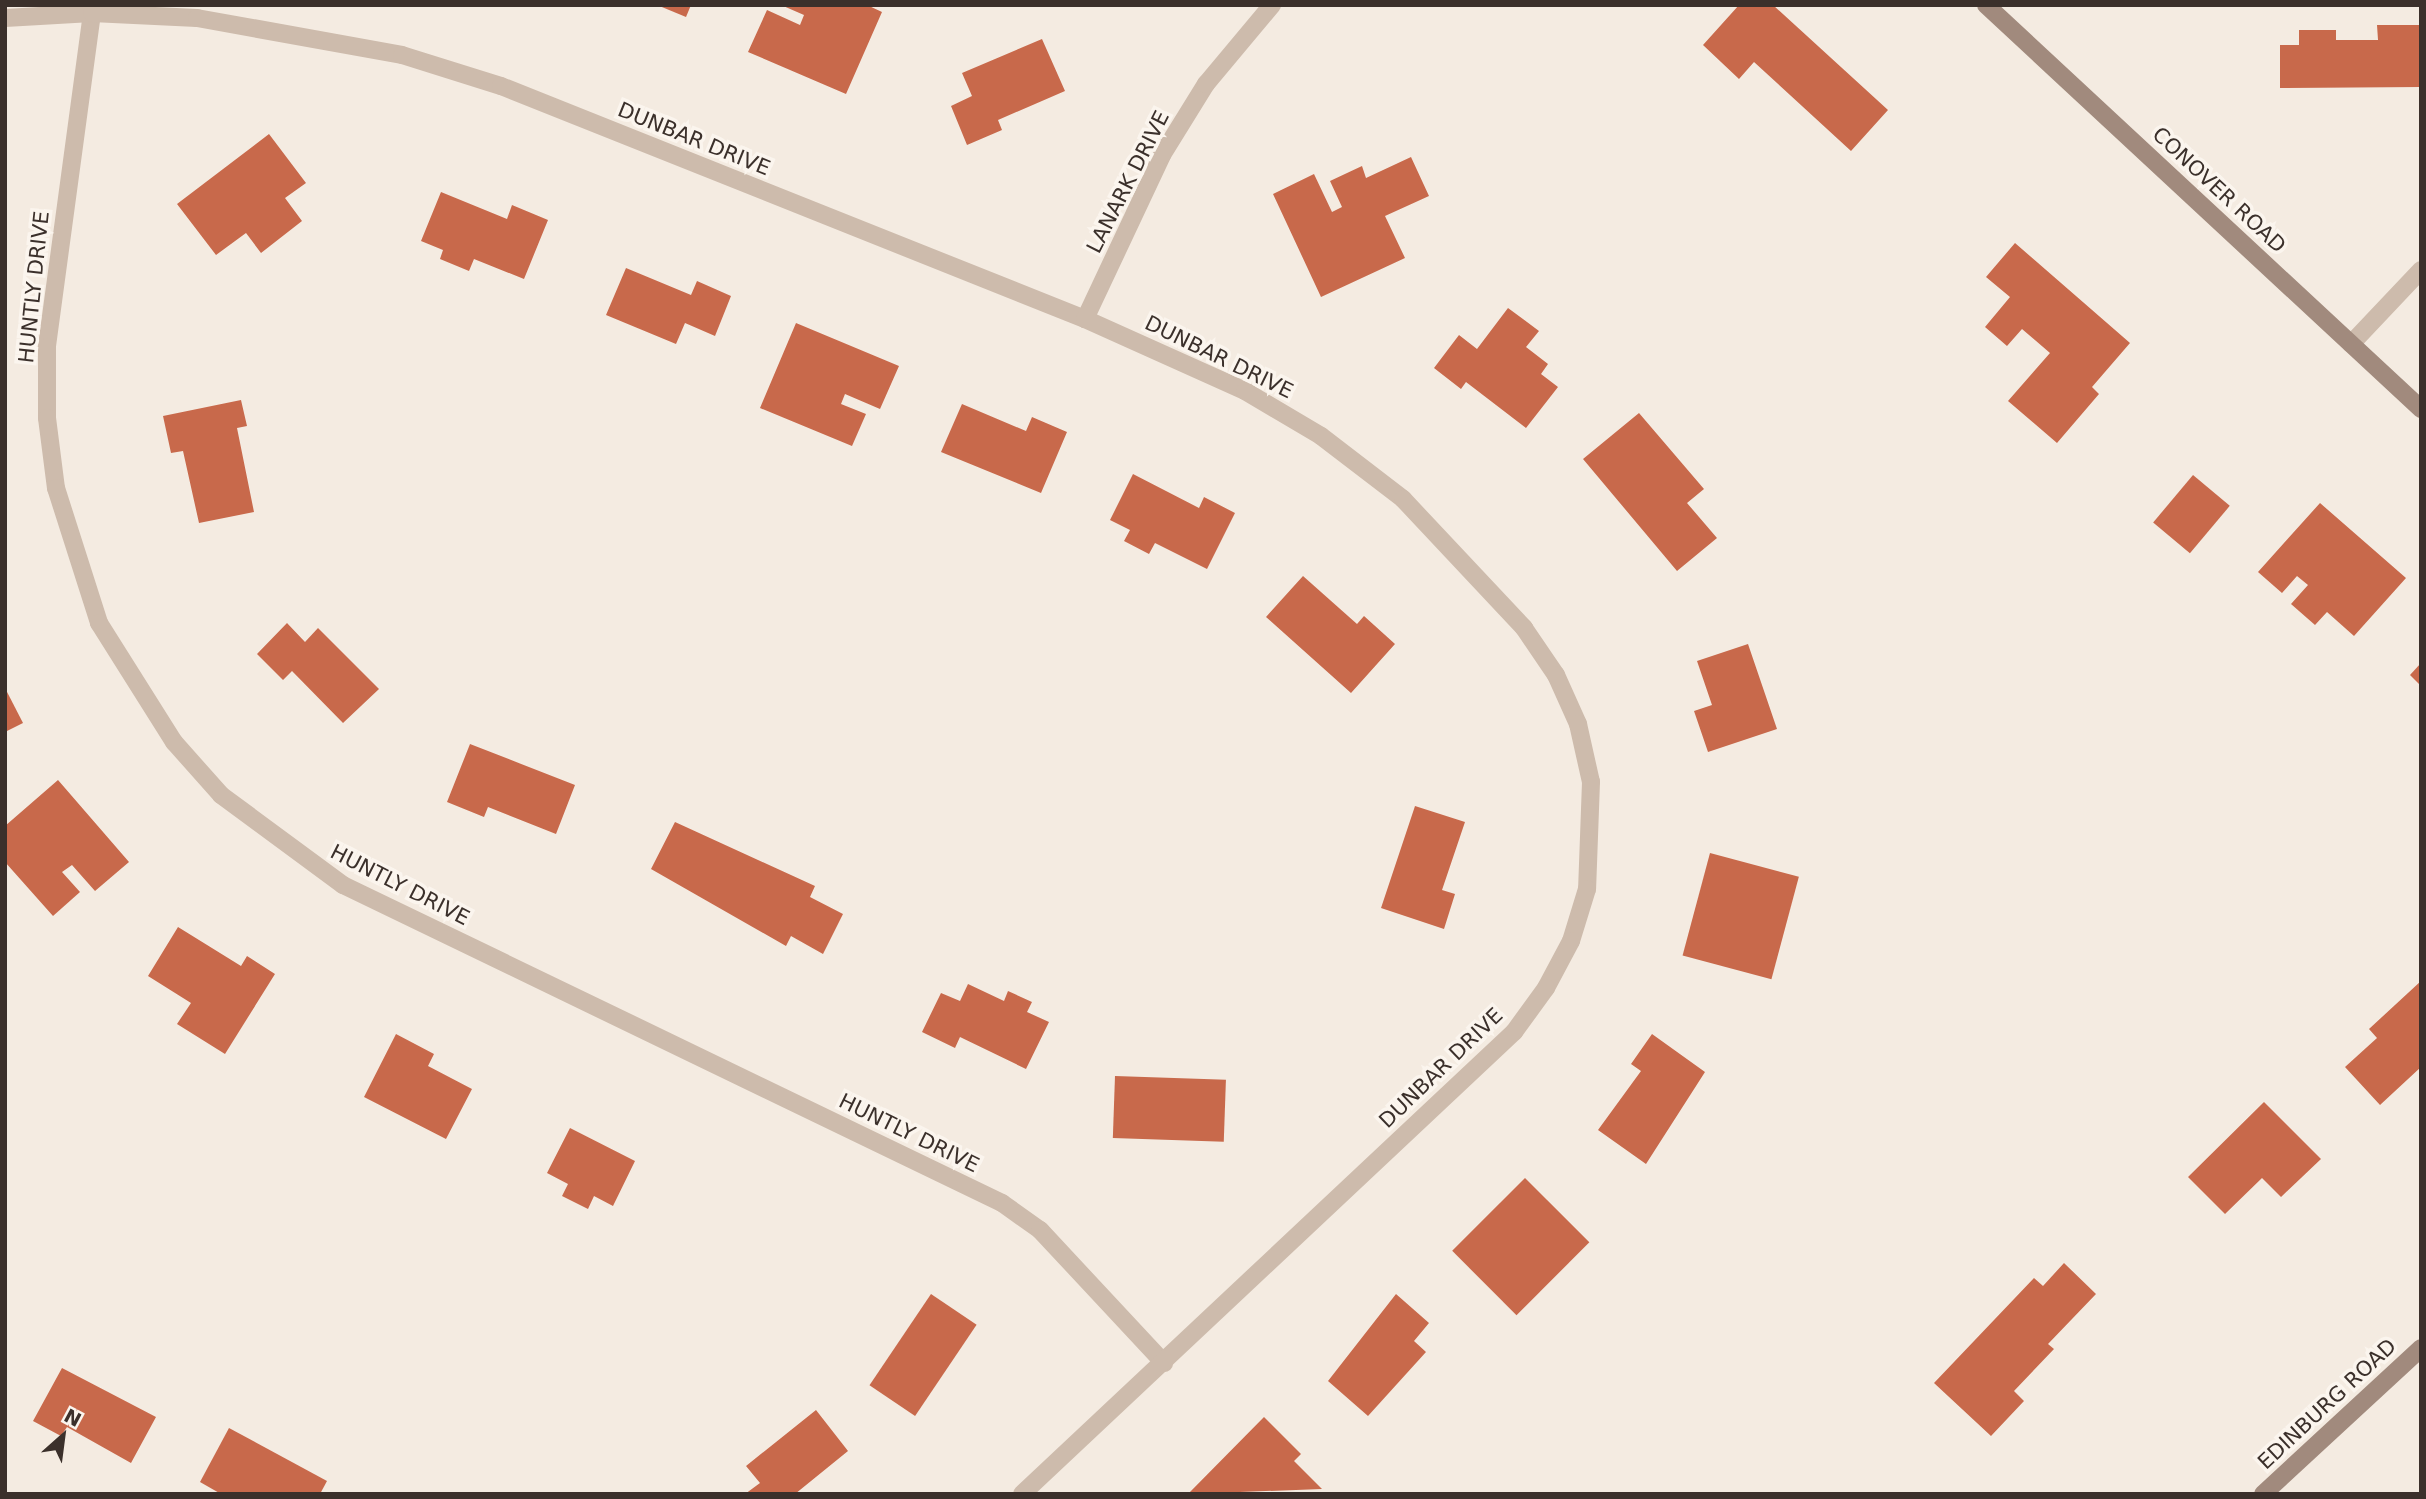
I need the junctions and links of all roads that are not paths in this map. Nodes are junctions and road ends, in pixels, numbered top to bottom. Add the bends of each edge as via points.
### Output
1 (1272, 5) edge
2 (1986, 5) edge
3 (92, 13) junction
4 (5, 18) edge
5 (2421, 270) edge
6 (1085, 319) junction
7 (2351, 344) junction
8 (2421, 409) edge
9 (2421, 1348) edge
10 (1164, 1363) junction
11 (1022, 1494) edge
12 (2263, 1494) edge

1 - 6 street, LANARK DRIVE via 1206,84 1162,155
2 - 7 street, CONOVER ROAD
3 - 4 street, DUNBAR DRIVE
3 - 6 street, DUNBAR DRIVE via 197,18 402,55 501,86
3 - 10 street, HUNTLY DRIVE via 47,347 47,418 56,488 95,612 133,685 174,742 221,795 343,885 1002,1203 1040,1230
5 - 7 street
6 - 10 street, DUNBAR DRIVE via 1245,391 1321,436 1403,499 1467,560 1556,675 1578,724 1591,782 1587,889 1571,941 1546,988 1514,1032
7 - 8 street, CONOVER ROAD
9 - 12 street, EDINBURG ROAD
10 - 11 street, DUNBAR DRIVE

